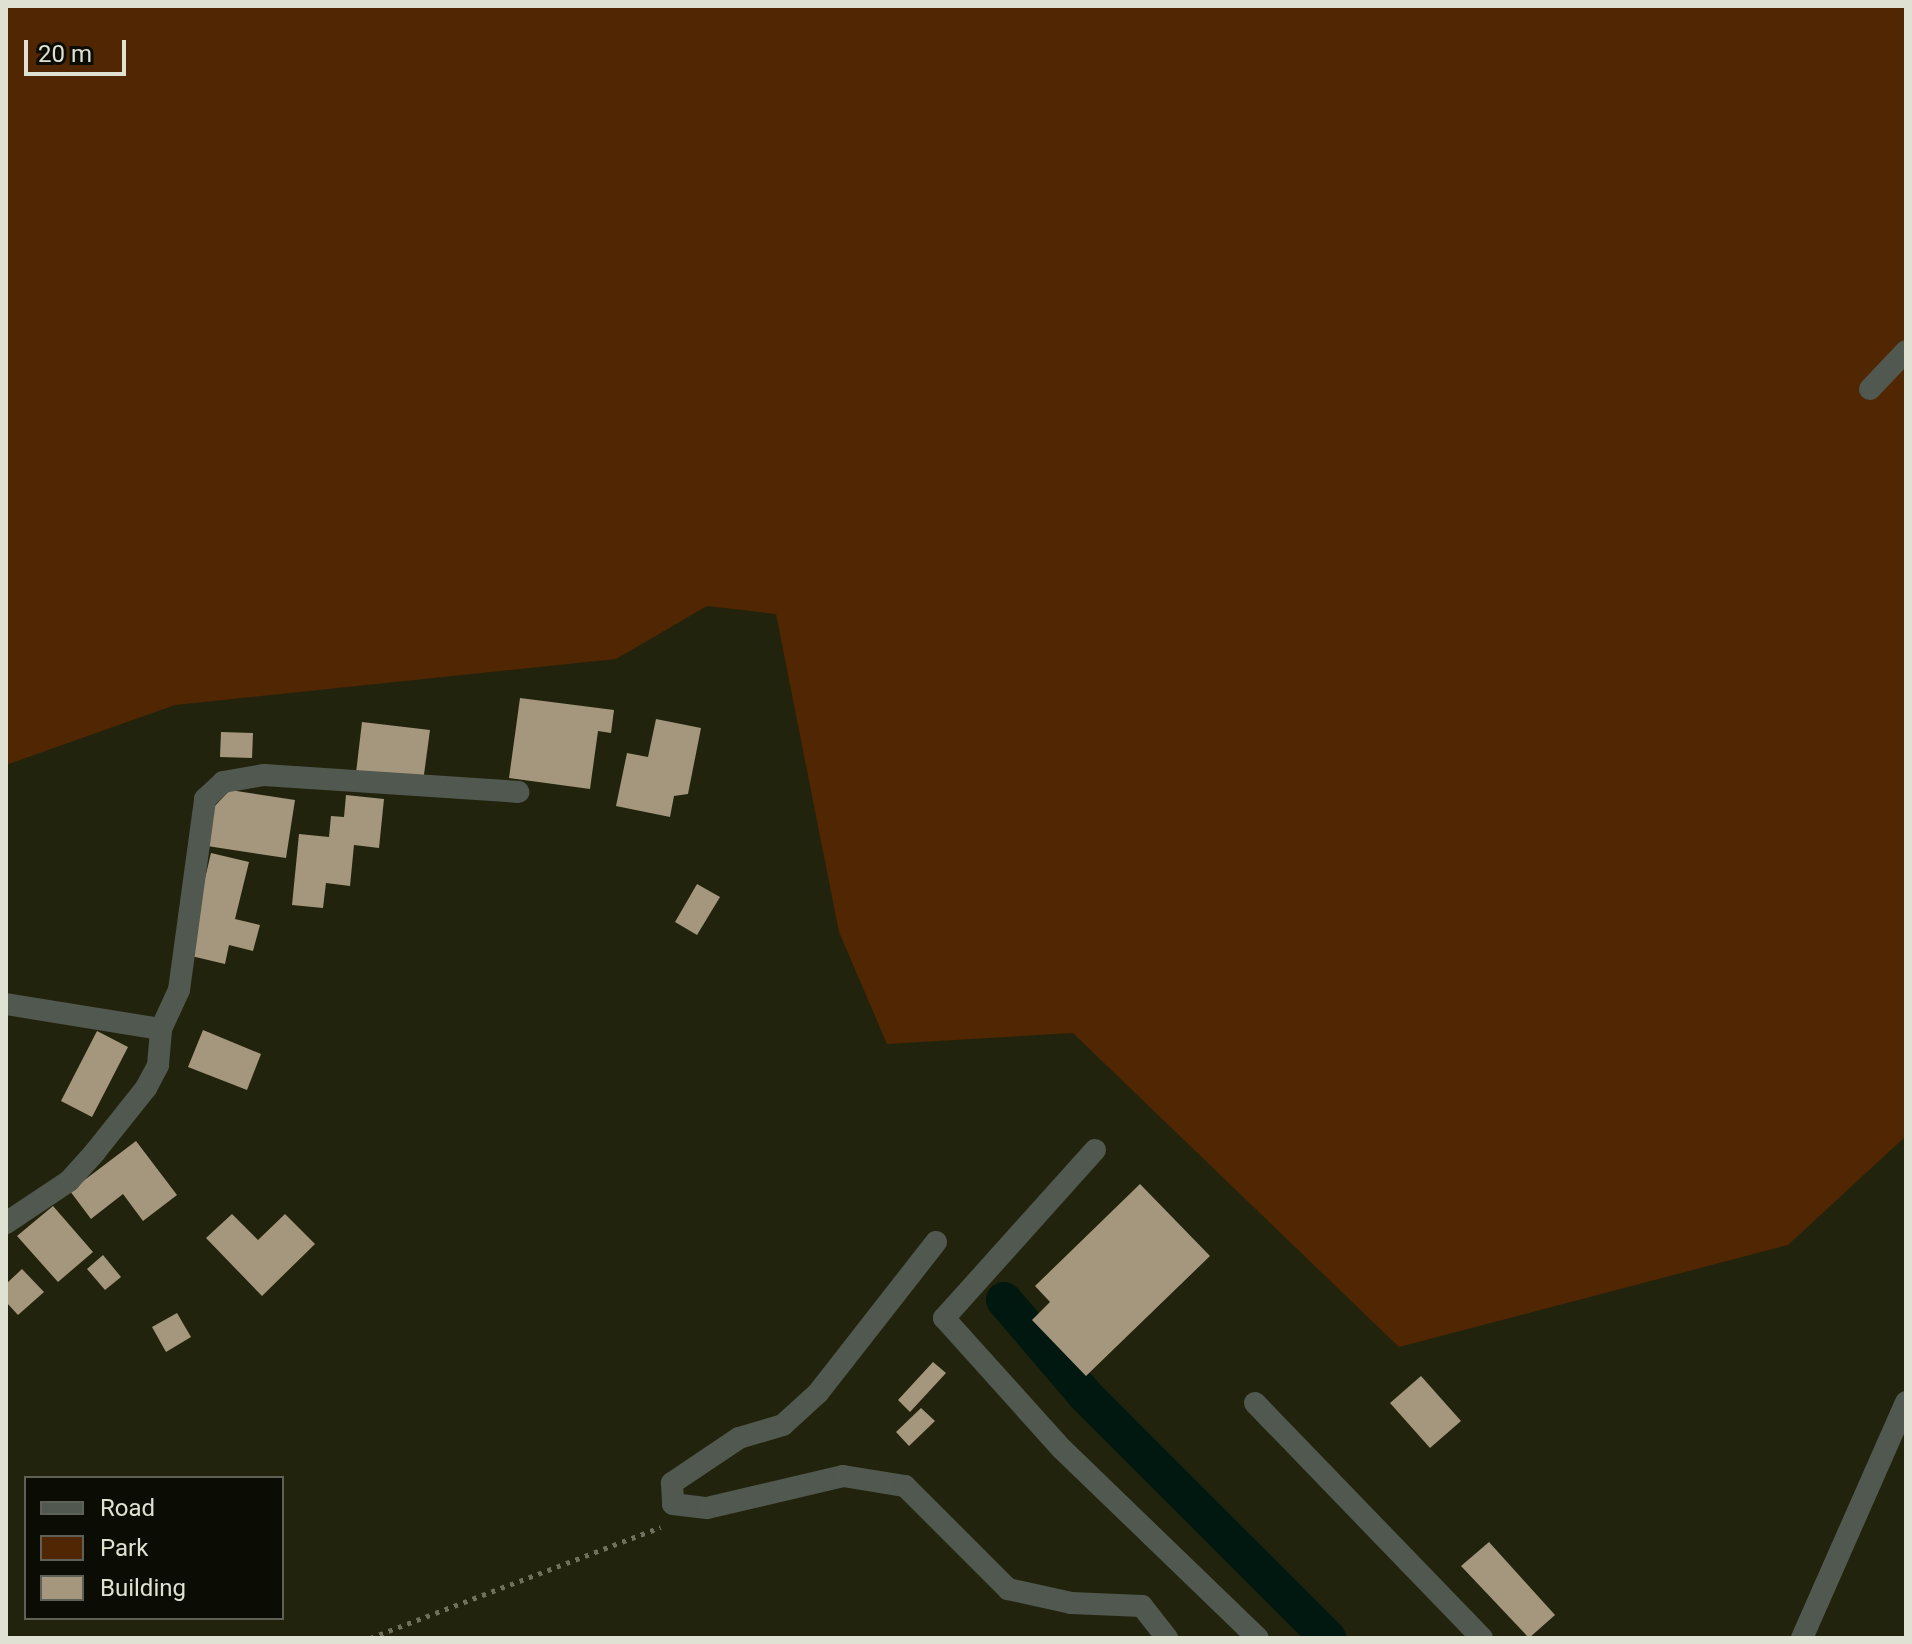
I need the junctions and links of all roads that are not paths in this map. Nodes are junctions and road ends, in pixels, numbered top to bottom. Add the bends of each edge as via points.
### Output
1 (1906, 351) edge
2 (1870, 389) dead end
3 (518, 792) dead end
4 (6, 1004) edge
5 (161, 1029) junction
6 (1095, 1150) dead end
7 (6, 1223) edge
8 (936, 1242) dead end
9 (1906, 1402) edge
10 (1255, 1403) dead end
11 (1167, 1638) edge
12 (1258, 1638) edge
13 (1482, 1638) edge
14 (1802, 1638) edge

1 - 2 street
3 - 5 street via 264,775 223,782 205,799 179,990
4 - 5 street
5 - 7 street via 158,1065 105,1140 69,1181
6 - 12 street via 944,1318 1062,1449
8 - 11 street via 818,1393 783,1425 739,1438 672,1483 673,1504 707,1508 843,1476 905,1486 1008,1589 1071,1603 1142,1606
9 - 14 street
10 - 13 street

